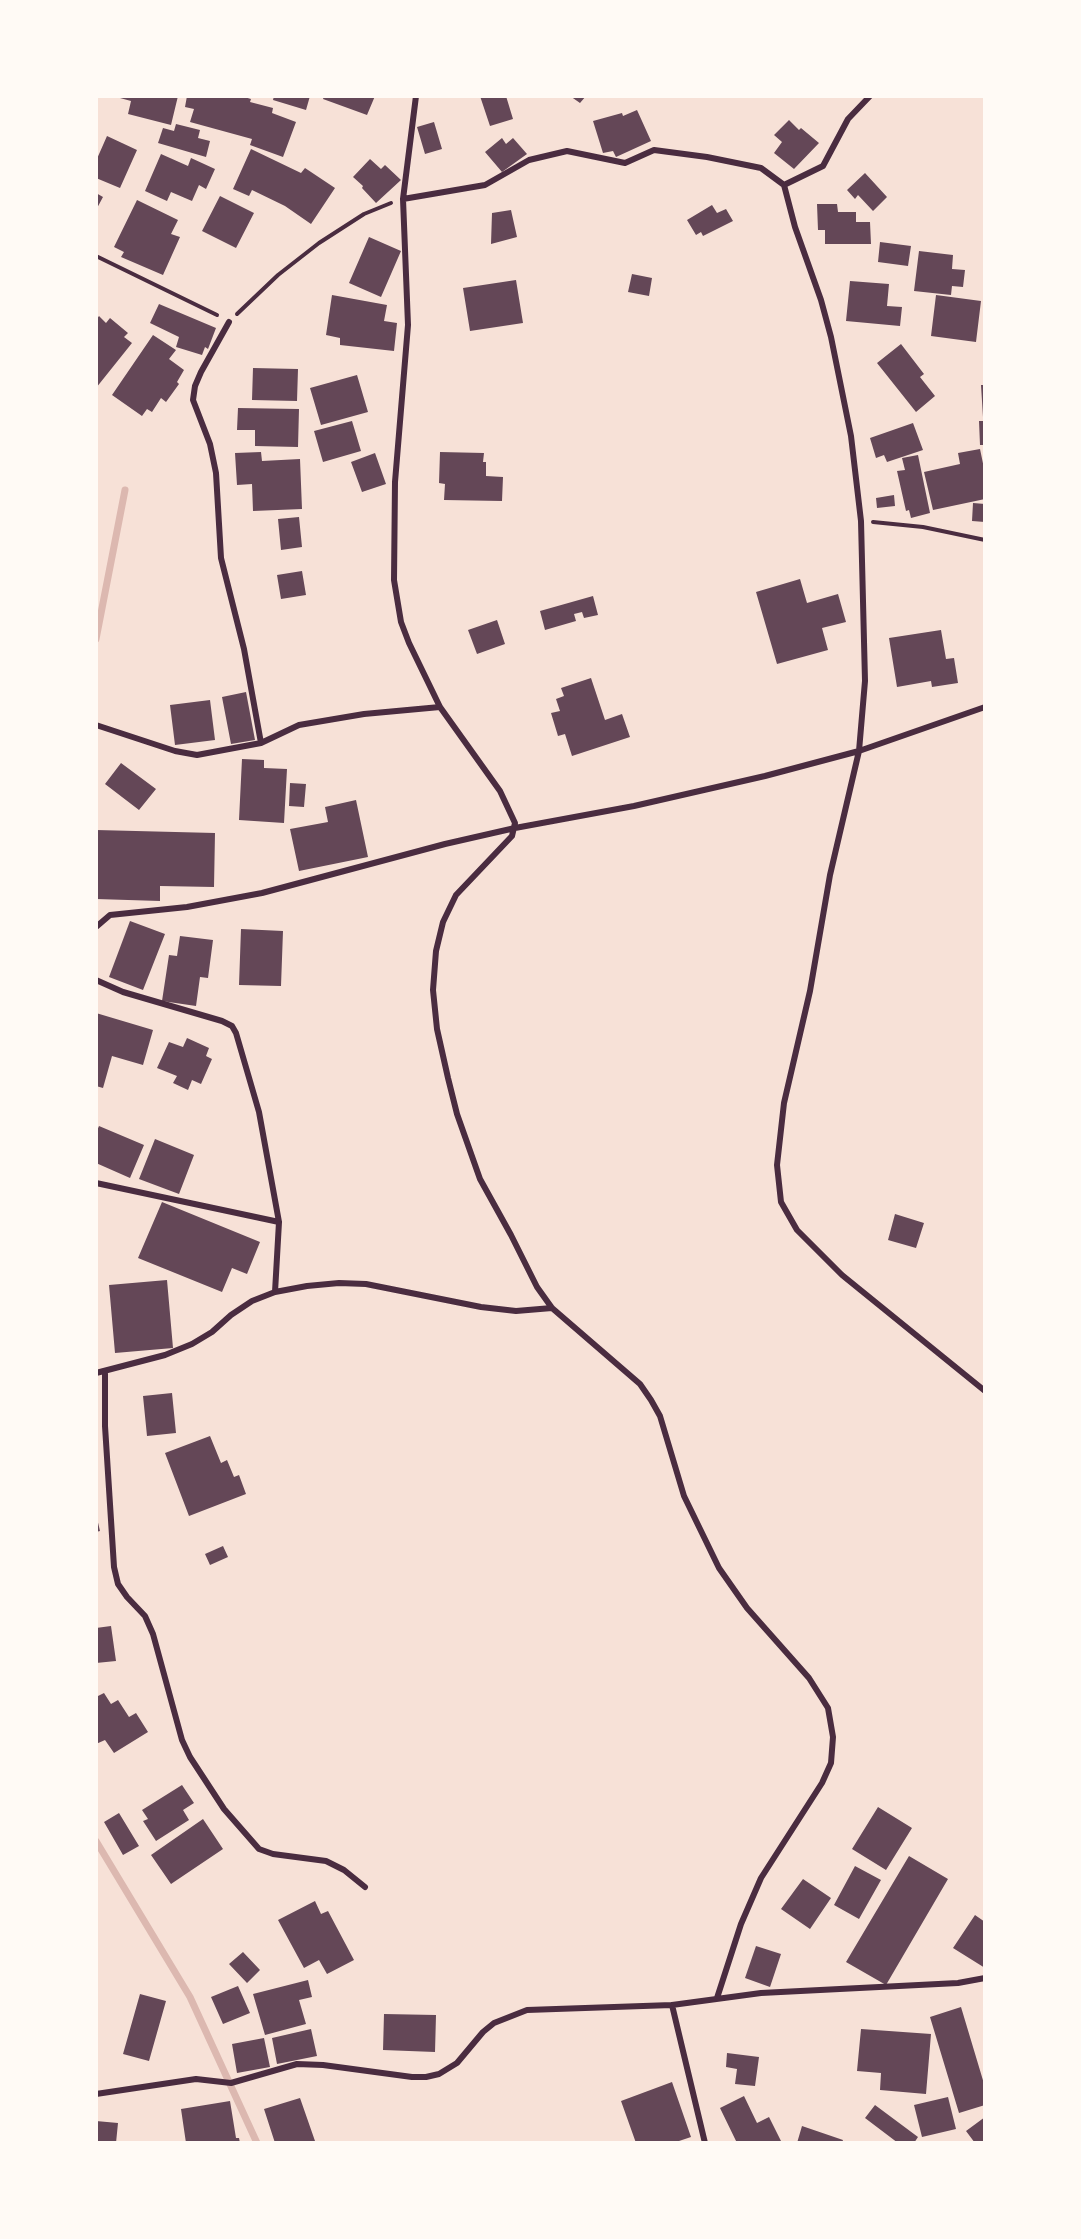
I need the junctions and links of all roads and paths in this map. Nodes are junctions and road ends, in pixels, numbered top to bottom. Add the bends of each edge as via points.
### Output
1 (416, 96) edge
2 (870, 96) edge
3 (784, 185) junction
4 (403, 199) junction
5 (96, 256) edge
6 (229, 322) junction
7 (861, 521) junction
8 (985, 540) edge
9 (985, 706) edge
10 (440, 707) junction
11 (96, 725) edge
12 (261, 743) junction
13 (859, 751) junction
14 (515, 828) junction
15 (96, 927) edge
16 (96, 980) edge
17 (96, 1183) edge
18 (279, 1222) junction
19 (275, 1292) junction
20 (552, 1308) junction
21 (105, 1371) junction
22 (96, 1373) edge
23 (985, 1391) edge
24 (365, 1887) dead end
25 (985, 1978) edge
26 (717, 1998) junction
27 (672, 2005) junction
28 (96, 2094) edge
29 (705, 2143) edge

1 - 4 street
2 - 3 street via 848,119 824,166
3 - 4 street via 761,168 707,157 654,150 625,164 567,151 529,160 485,185
3 - 7 street via 831,337
4 - 6 path via 364,214 319,243
4 - 10 street via 408,325 395,482 394,579 401,622
5 - 6 path
6 - 12 street via 201,372 193,400 216,473 221,558 244,649
7 - 8 path via 923,527
7 - 13 street via 865,681
9 - 13 street
10 - 12 street via 299,724
10 - 14 street via 500,792
11 - 12 street via 175,752 197,755
13 - 14 street via 634,806
13 - 23 street via 784,1103 777,1165 781,1202 797,1230 842,1275
14 - 15 street via 262,893 187,907 110,915
14 - 20 street via 504,846 456,896 443,922 435,951 435,1010 457,1113 480,1179
16 - 18 street via 232,1026 259,1112
17 - 18 street
18 - 19 street
19 - 20 street via 339,1283 366,1284 481,1307 516,1311
19 - 21 street via 252,1301 192,1344
20 - 26 street via 640,1384 664,1427 684,1496 719,1568 747,1608 809,1678 828,1708 833,1737 831,1763 761,1878
21 - 22 street
21 - 24 street via 114,1567 118,1584 145,1616 153,1634 182,1740 190,1756 224,1809 259,1849 326,1861
25 - 26 street
26 - 27 street
27 - 28 street via 527,2010 494,2023 457,2063 426,2077 297,2064 231,2083 196,2079
27 - 29 street

